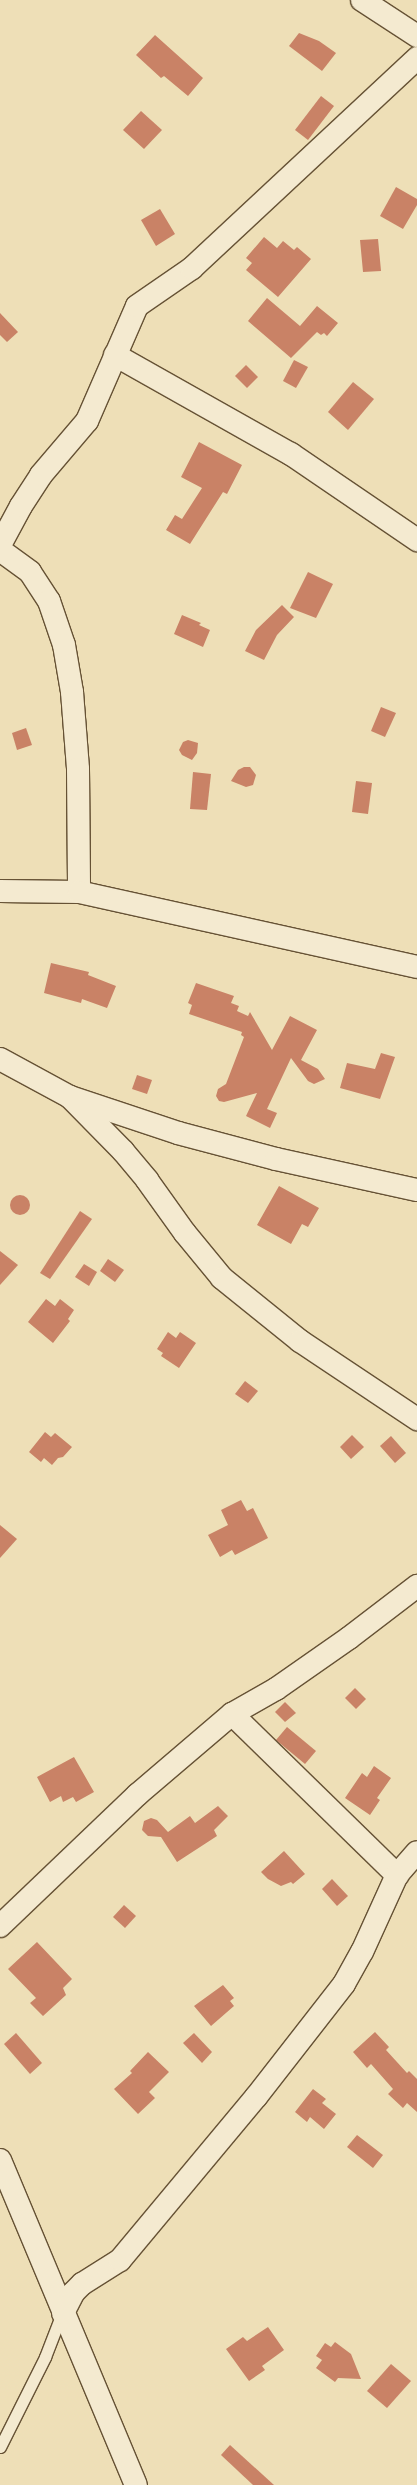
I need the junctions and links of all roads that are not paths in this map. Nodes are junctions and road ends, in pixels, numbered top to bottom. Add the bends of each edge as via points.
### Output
1 (362, 0) edge
2 (417, 36) edge
3 (417, 58) edge
4 (115, 355) junction
5 (417, 540) edge
6 (0, 545) edge
7 (0, 550) edge
8 (0, 891) edge
9 (79, 892) junction
10 (417, 967) edge
11 (0, 1059) edge
12 (70, 1097) junction
13 (417, 1190) edge
14 (417, 1419) edge
15 (417, 1586) edge
16 (232, 1714) junction
17 (417, 1852) edge
18 (397, 1875) junction
19 (0, 1926) edge
20 (0, 2160) edge
21 (63, 2313) junction
22 (0, 2447) edge
23 (136, 2485) edge

1 - 2 street
3 - 4 street via 192,268 137,306
4 - 5 street via 291,454
4 - 6 street via 87,421 41,475
7 - 9 street via 30,572 50,601 64,645 72,692 78,770
8 - 9 street
9 - 10 street
11 - 12 street
12 - 13 street via 227,1147
12 - 14 street via 123,1151 185,1234 222,1278 300,1341
15 - 16 street via 276,1689
16 - 18 street
16 - 19 street via 138,1796
17 - 18 street
18 - 21 street via 362,1952 344,1984 256,2097 120,2260 82,2284 73,2294
20 - 21 street
21 - 22 lane via 45,2357
21 - 23 street

